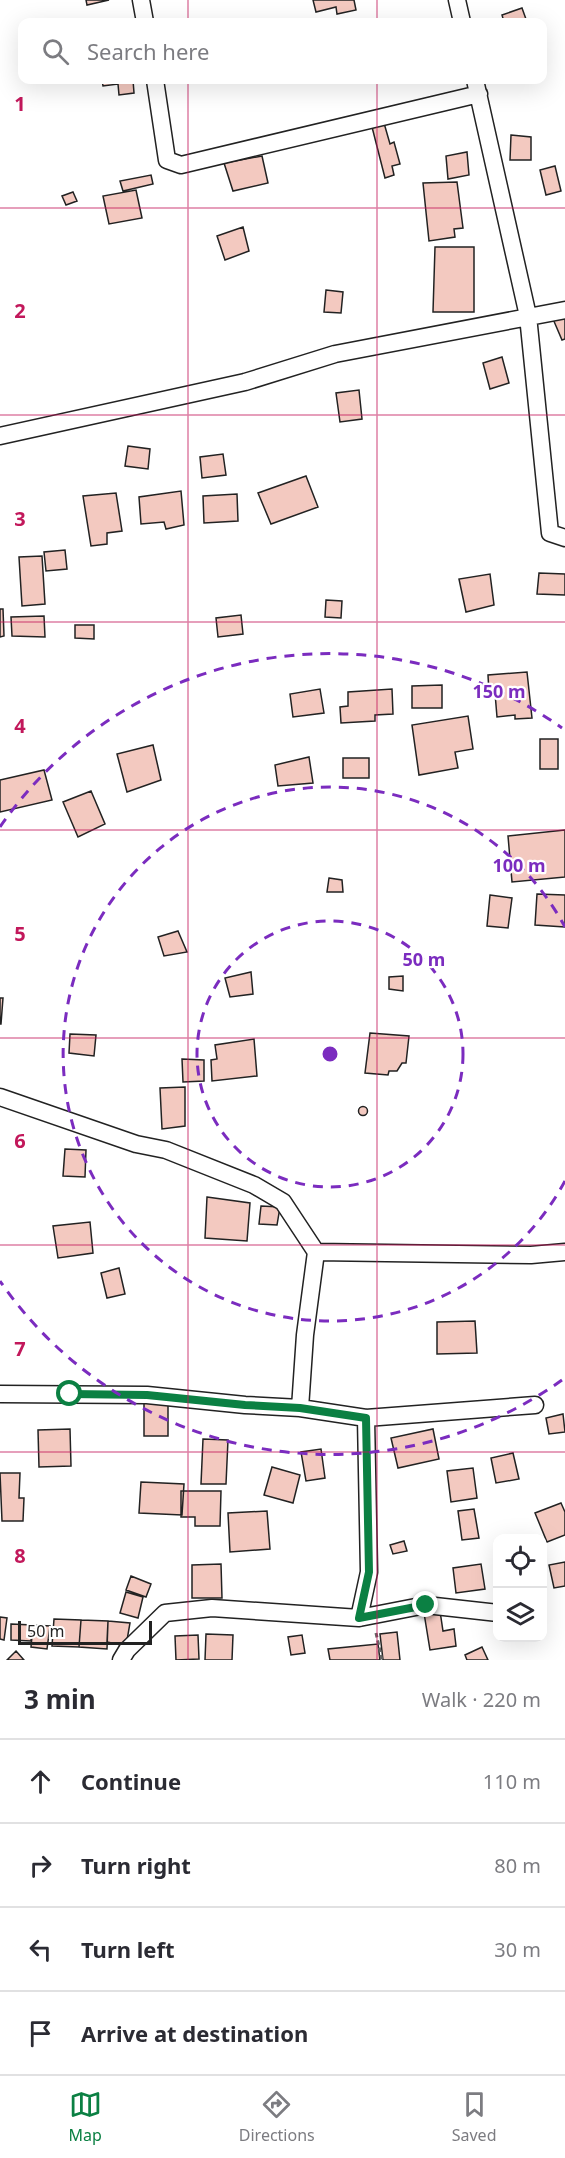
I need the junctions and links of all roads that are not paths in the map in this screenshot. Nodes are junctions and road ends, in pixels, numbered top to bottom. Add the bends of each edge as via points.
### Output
1 (141, 0) edge
2 (457, 0) edge
3 (144, 18) edge
4 (461, 18) edge
5 (156, 84) edge
6 (477, 87) edge
7 (565, 310) edge
8 (528, 316) junction
9 (0, 436) edge
10 (565, 538) edge
11 (0, 1097) edge
12 (316, 1252) junction
13 (565, 1252) edge
14 (0, 1394) edge
15 (535, 1405) dead end
16 (300, 1408) junction
17 (366, 1418) junction
18 (493, 1612) edge
19 (367, 1617) junction
20 (121, 1660) edge

1 - 3 street
2 - 4 street
5 - 6 street via 167,160 181,165
6 - 8 street
7 - 8 street
8 - 9 street via 335,354 245,382
8 - 10 street via 550,533
11 - 12 street via 136,1144 166,1149 254,1185 283,1202
12 - 13 street via 531,1256
12 - 16 street via 304,1335
14 - 16 street via 147,1395
15 - 17 street
16 - 17 street
17 - 19 street
18 - 19 street via 426,1605
19 - 20 street via 212,1608 165,1613

